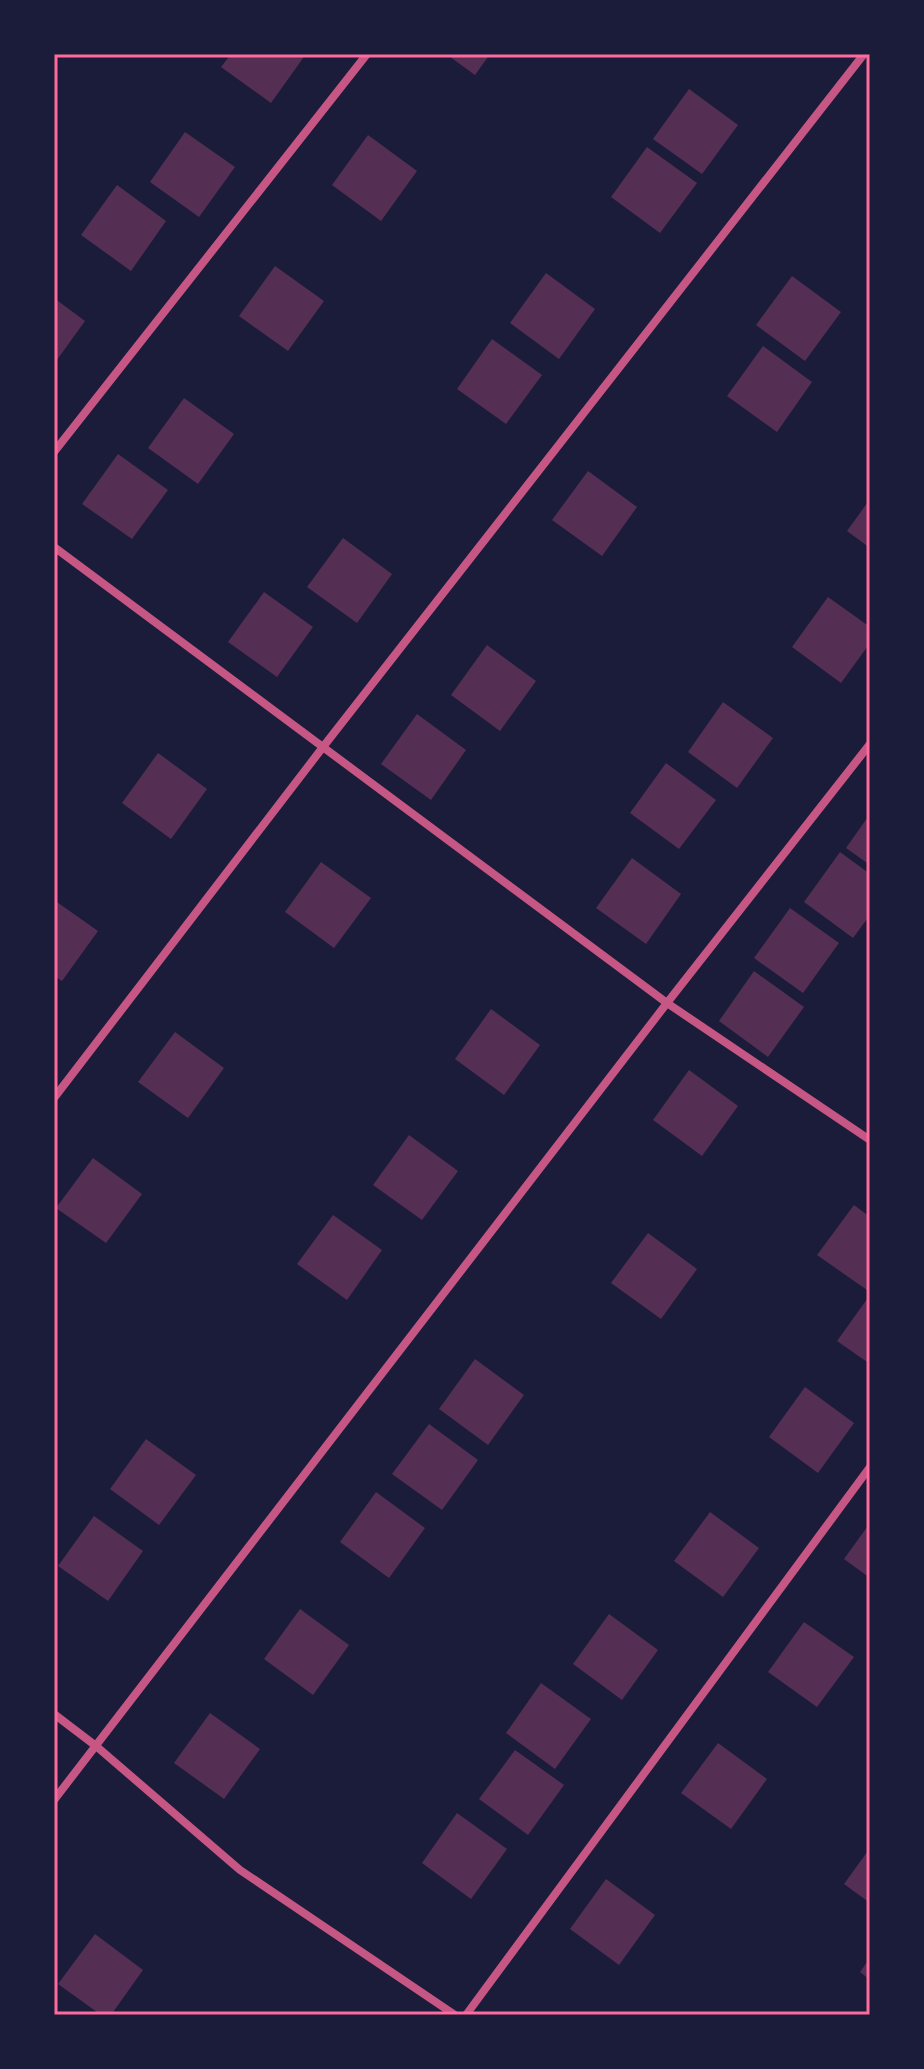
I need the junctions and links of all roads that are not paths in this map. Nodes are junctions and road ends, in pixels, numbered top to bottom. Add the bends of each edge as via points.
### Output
1 (367, 54) edge
2 (864, 54) edge
3 (54, 452) edge
4 (54, 547) edge
5 (870, 744) edge
6 (323, 747) junction
7 (667, 1003) junction
8 (54, 1098) edge
9 (870, 1140) edge
10 (870, 1467) edge
11 (54, 1714) edge
12 (96, 1746) junction
13 (54, 1800) edge
14 (455, 2015) edge
15 (466, 2015) edge

1 - 3 street
2 - 6 street
4 - 6 street
5 - 7 street
6 - 7 street
6 - 8 street
7 - 9 street
7 - 12 street
10 - 15 street
11 - 12 street
12 - 13 street
12 - 14 street via 240,1870

